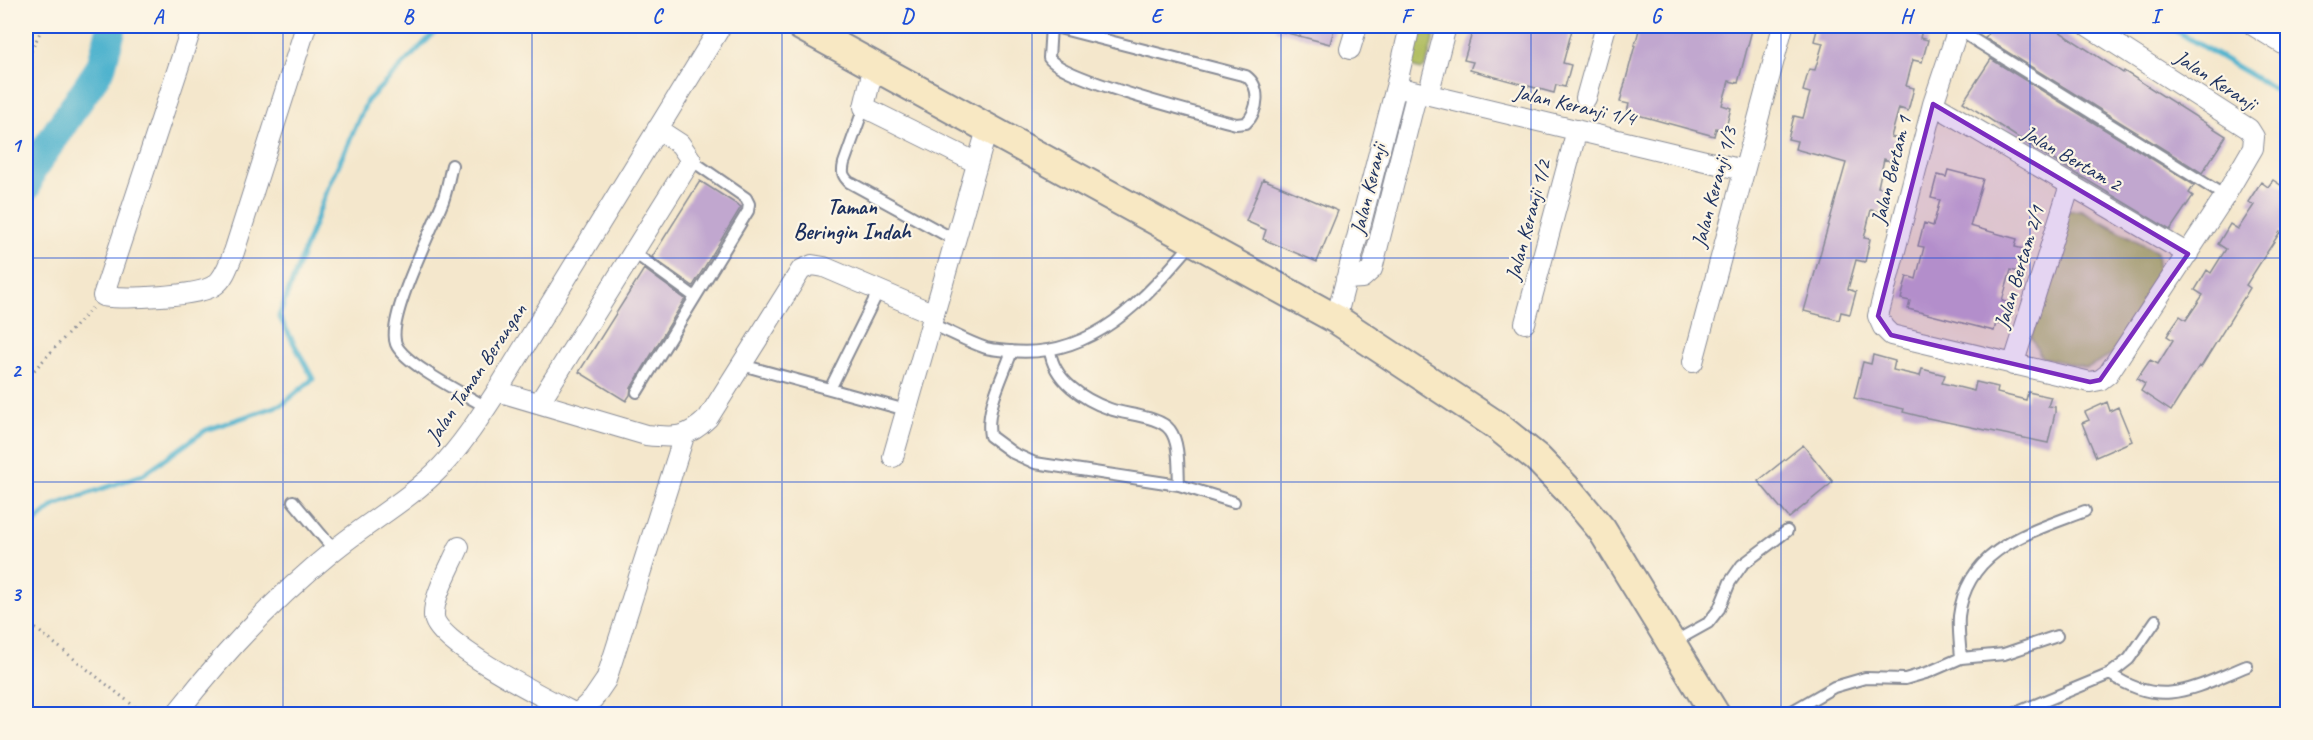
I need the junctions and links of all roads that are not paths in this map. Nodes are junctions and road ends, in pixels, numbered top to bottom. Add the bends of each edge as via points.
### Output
1 (192, 26) edge
2 (306, 26) edge
3 (721, 26) edge
4 (801, 26) edge
5 (1051, 26) edge
6 (1357, 26) edge
7 (1410, 26) edge
8 (1446, 26) edge
9 (1606, 26) edge
10 (1783, 26) edge
11 (2088, 26) edge
12 (2254, 26) edge
13 (1958, 27) edge
14 (2288, 46) edge
15 (1350, 49) dead end
16 (874, 65) junction
17 (1396, 87) junction
18 (1423, 93) junction
19 (1586, 98) dead end
20 (1933, 104) junction
21 (864, 107) junction
22 (987, 126) junction
23 (657, 129) junction
24 (1577, 130) junction
25 (691, 160) junction
26 (977, 163) junction
27 (452, 165) dead end
28 (1743, 170) junction
29 (2070, 184) junction
30 (2225, 196) junction
31 (955, 240) junction
32 (1194, 241) junction
33 (633, 252) junction
34 (2188, 254) junction
35 (1346, 279) junction
36 (879, 290) junction
37 (695, 297) junction
38 (932, 319) junction
39 (1336, 320) junction
40 (1525, 323) dead end
41 (1050, 350) junction
42 (1012, 351) junction
43 (1693, 362) dead end
44 (2013, 364) junction
45 (742, 365) junction
46 (830, 389) junction
47 (637, 392) dead end
48 (492, 399) junction
49 (538, 403) junction
50 (906, 410) junction
51 (684, 436) junction
52 (893, 457) dead end
53 (1179, 485) junction
54 (293, 501) dead end
55 (1234, 502) dead end
56 (2085, 511) dead end
57 (1786, 531) dead end
58 (459, 547) dead end
59 (334, 550) junction
60 (2156, 620) dead end
61 (2057, 636) dead end
62 (1672, 644) junction
63 (1961, 658) junction
64 (2247, 666) dead end
65 (2110, 674) junction
66 (177, 714) edge
67 (577, 714) edge
68 (1713, 714) edge
69 (1787, 714) edge
70 (2013, 714) edge

1 - 2 street via 103,296 148,297 203,290 216,284 226,271
3 - 23 street, Jalan Taman Berangan
4 - 16 street
5 - 5 lane via 1246,76 1257,89 1251,119 1236,124 1074,74 1049,58
6 - 15 street
7 - 17 street
8 - 18 street, Jalan Keranji
9 - 19 street
10 - 28 street, Jalan Keranji 1/3
11 - 30 street, Jalan Keranji via 2249,129 2254,137 2253,148
12 - 14 street
13 - 20 street, Jalan Bertam 1
13 - 30 lane
16 - 21 street
16 - 22 street
17 - 18 street, Jalan Keranji 1/4
17 - 35 street
18 - 24 street, Jalan Keranji 1/4
18 - 35 street, Jalan Keranji via 1372,269 1362,278
20 - 29 street, Jalan Bertam 2
20 - 44 street, Jalan Bertam 1 via 1878,316 1892,335
21 - 26 street
21 - 31 lane via 844,163 844,177
22 - 26 street
22 - 32 street
23 - 25 street via 680,144
23 - 48 street, Jalan Taman Berangan
24 - 28 street, Jalan Keranji 1/4
24 - 40 street, Jalan Keranji 1/2
25 - 33 street
25 - 37 lane via 749,204
26 - 31 street
27 - 48 lane via 444,198 394,329 397,345 412,362
28 - 43 street, Jalan Keranji 1/3
29 - 34 street, Jalan Bertam 2
29 - 44 street, Jalan Bertam 2/1
30 - 34 street
31 - 38 street
32 - 39 street
32 - 41 lane via 1151,291 1109,326
33 - 37 lane
33 - 49 street
34 - 44 street via 2108,374 2100,380 2090,382
35 - 39 street
36 - 38 street
36 - 45 street via 824,267 812,265 801,270
36 - 46 lane
37 - 47 lane
38 - 42 lane via 987,349
38 - 50 street
39 - 62 street via 1497,425 1537,458 1602,530
41 - 42 lane
41 - 53 lane via 1055,367 1070,388 1109,409 1168,427 1174,436
42 - 53 lane via 992,407 990,436 1035,463
45 - 46 lane
45 - 51 street via 708,418
46 - 50 lane
48 - 49 street
48 - 59 street, Jalan Taman Berangan via 440,468
49 - 51 street via 646,435
50 - 52 street
51 - 67 street via 606,680
53 - 55 lane
54 - 59 lane
56 - 63 lane via 2028,533 1994,552 1967,585 1959,617
57 - 62 lane via 1742,565 1708,623
58 - 67 street via 435,604 433,619 440,630 485,665
59 - 66 street, Jalan Taman Berangan via 251,628
60 - 65 lane via 2128,659
61 - 63 lane via 2004,654
62 - 68 street
63 - 69 lane via 1905,679 1865,678 1834,687
64 - 65 lane via 2180,693 2144,690
65 - 70 lane

